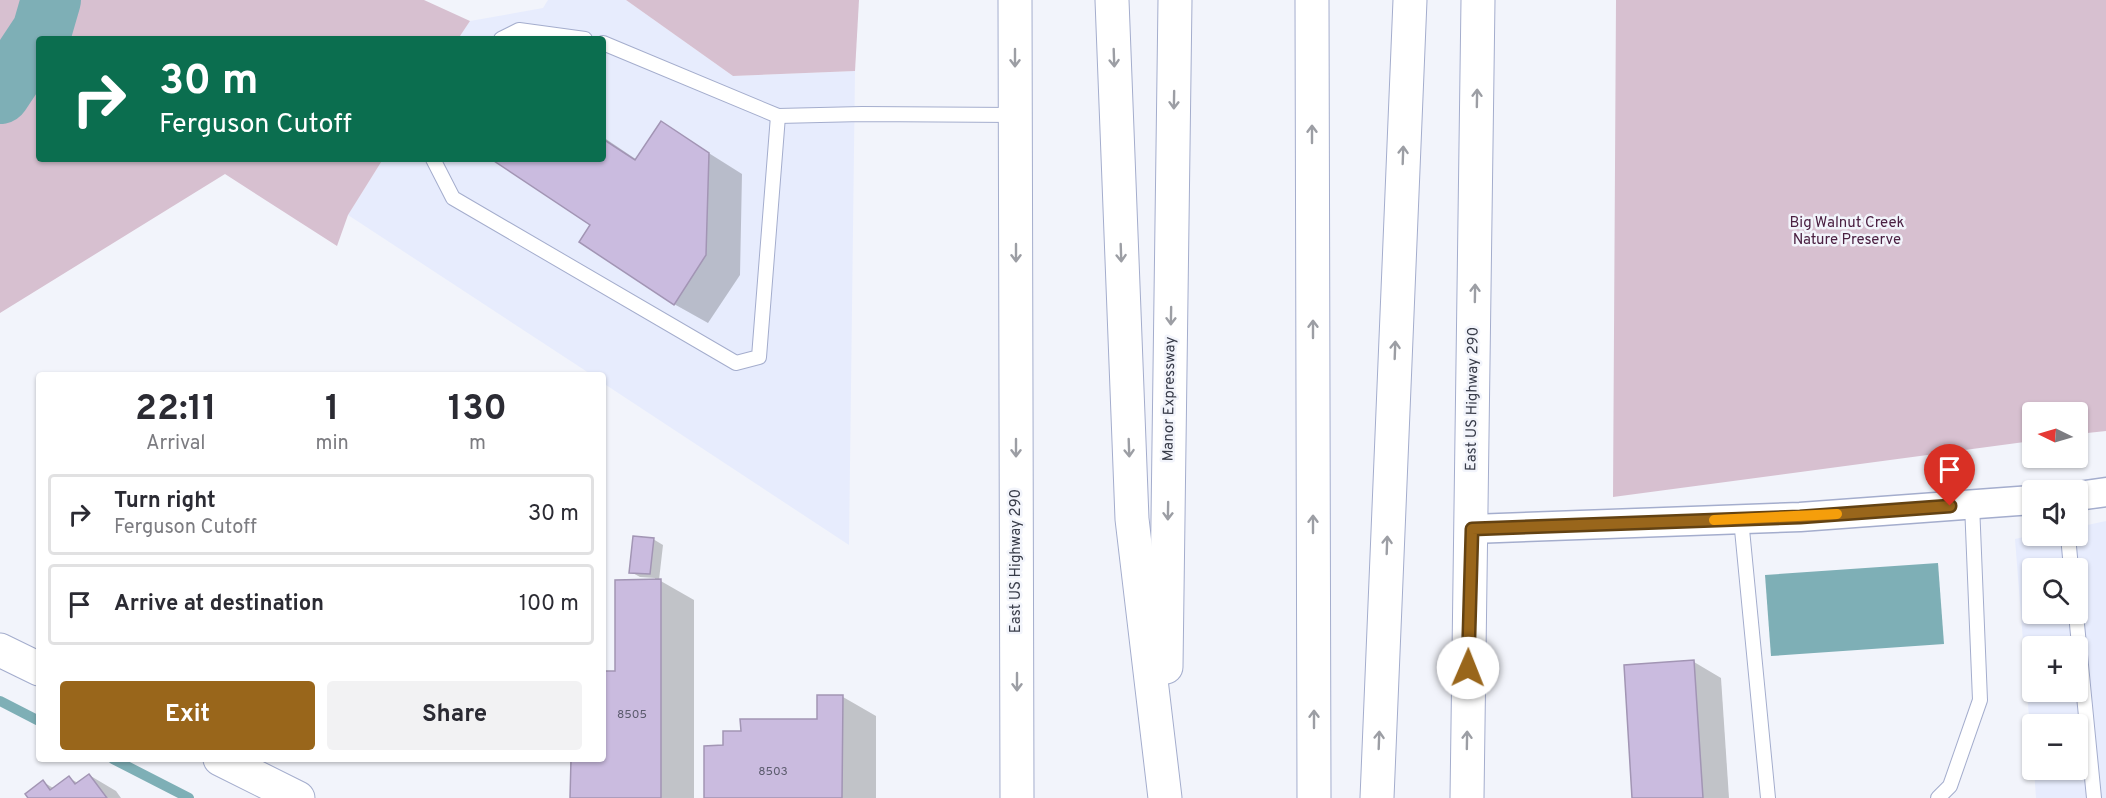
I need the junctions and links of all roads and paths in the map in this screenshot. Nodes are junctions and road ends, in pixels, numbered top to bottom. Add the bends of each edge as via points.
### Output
1 (1015, 0) edge
2 (1112, 0) edge
3 (1175, 0) edge
4 (1312, 0) edge
5 (1410, 0) edge
6 (1478, 0) edge
7 (507, 36) edge
8 (563, 36) edge
9 (606, 43) edge
10 (1015, 115) junction
11 (778, 116) junction
12 (435, 162) edge
13 (2106, 492) edge
14 (2088, 495) edge
15 (2022, 501) edge
16 (1972, 504) junction
17 (1741, 519) junction
18 (1472, 529) junction
19 (2077, 624) edge
20 (0, 650) edge
21 (36, 668) edge
22 (226, 762) edge
23 (298, 798) edge
24 (1017, 798) edge
25 (1165, 798) edge
26 (1314, 798) edge
27 (1377, 798) edge
28 (1467, 798) edge
29 (1768, 798) edge
30 (1938, 798) edge
31 (2094, 798) edge

1 -> 10 main road, East US Highway 290
2 -> 25 main road via 1132,519
3 -> 25 main road, Manor Expressway
26 -> 4 main road
27 -> 5 main road
18 -> 6 main road, East US Highway 290
7 - 8 lane via 519,30
9 - 11 lane
10 - 11 lane
10 -> 24 main road, East US Highway 290
11 - 12 lane via 759,357 736,363 453,198
13 - 14 street
15 - 16 street
16 - 17 street
16 - 30 lane via 1980,700 1950,786
17 - 18 street
17 - 29 lane
28 -> 18 main road, East US Highway 290
19 - 31 lane
20 - 21 main road
22 - 23 main road

